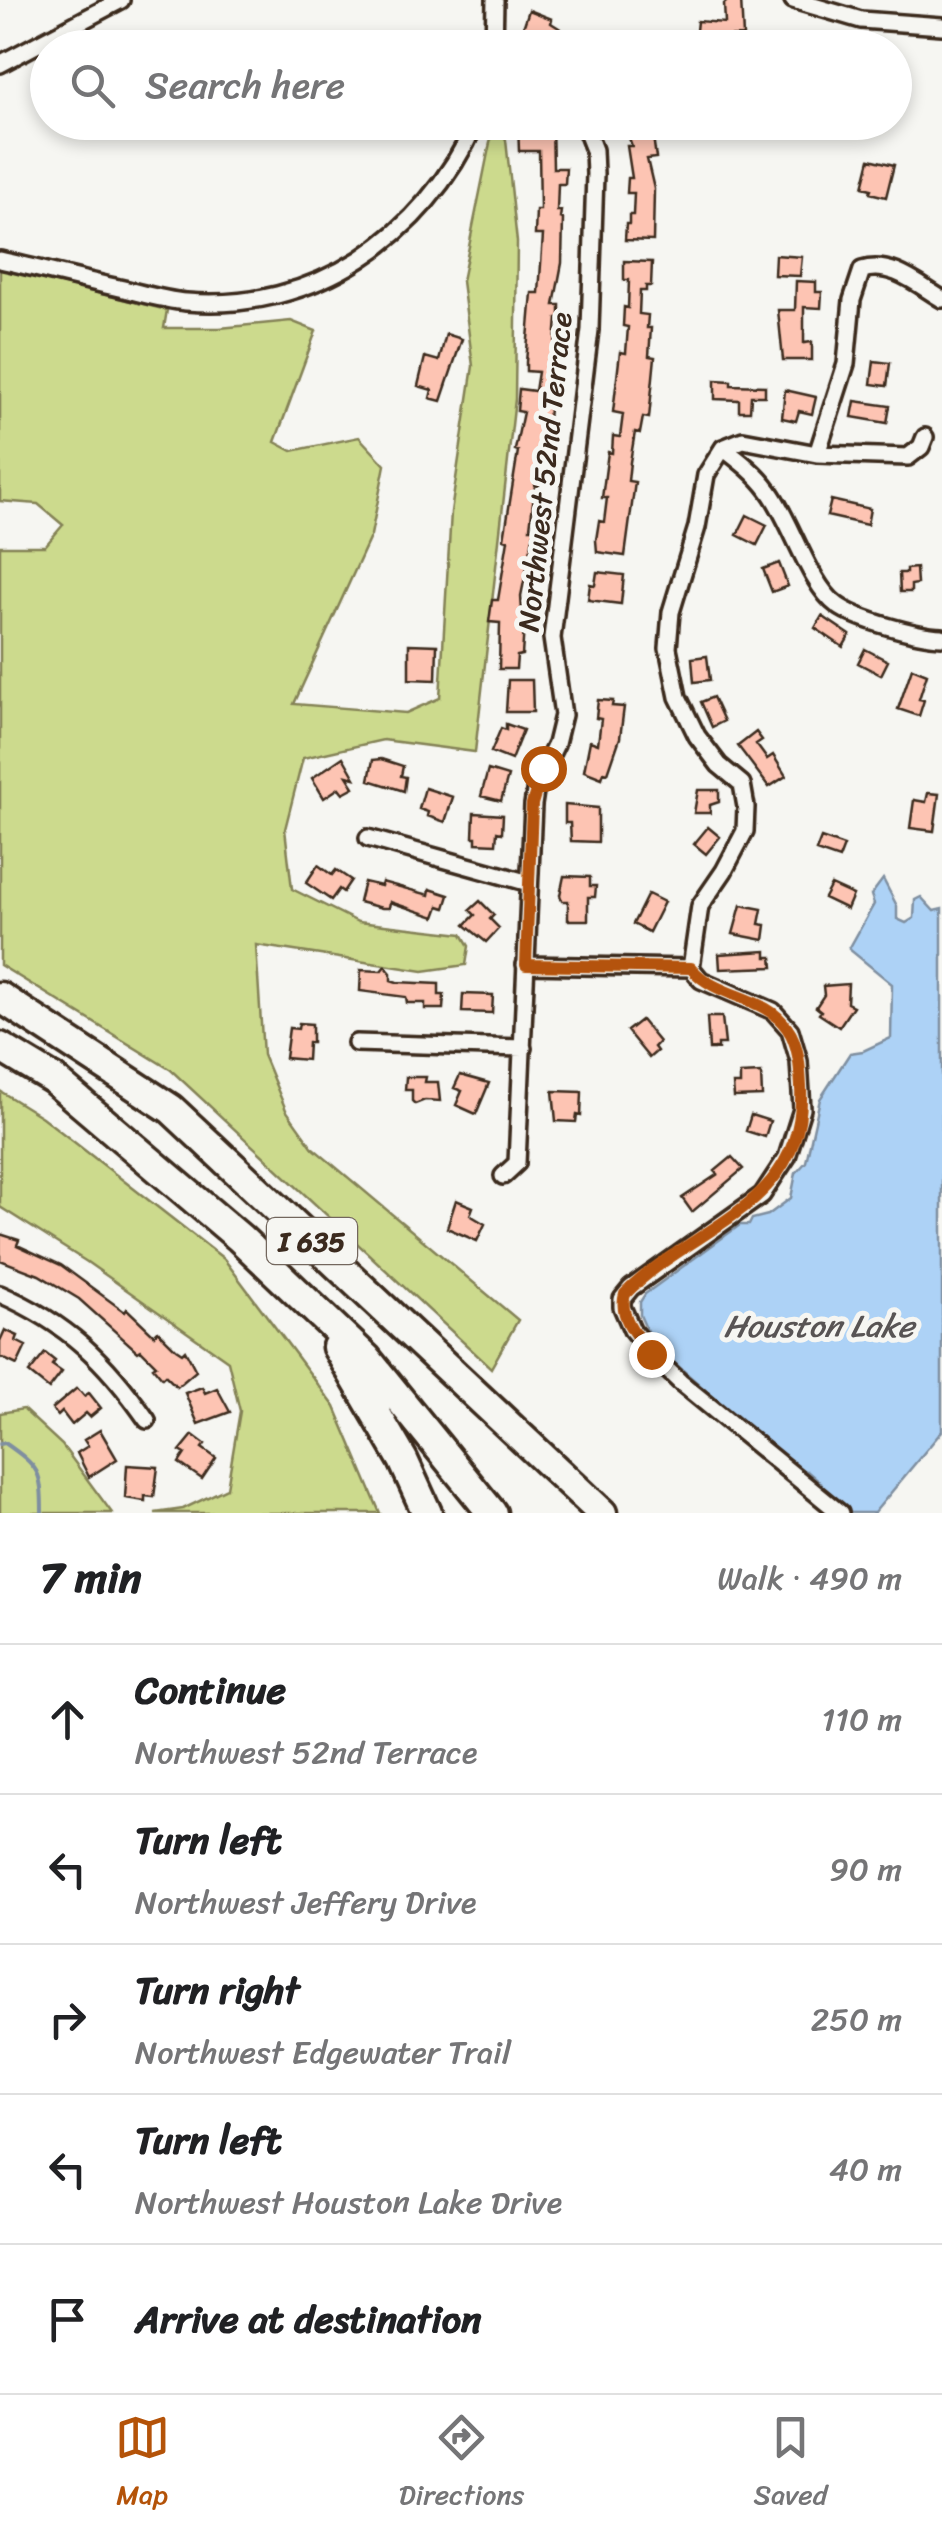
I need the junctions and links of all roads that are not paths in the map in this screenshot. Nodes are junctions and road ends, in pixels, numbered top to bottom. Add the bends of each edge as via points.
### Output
1 (121, 0) edge
2 (495, 0) edge
3 (793, 0) edge
4 (942, 26) edge
5 (64, 30) edge
6 (494, 30) edge
7 (30, 48) edge
8 (0, 64) edge
9 (467, 140) edge
10 (590, 140) edge
11 (0, 260) edge
12 (942, 298) edge
13 (925, 437) dead end
14 (724, 448) junction
15 (817, 454) junction
16 (941, 642) edge
17 (368, 838) dead end
18 (528, 883) junction
19 (526, 965) junction
20 (691, 968) junction
21 (0, 997) edge
22 (356, 1043) dead end
23 (0, 1047) edge
24 (522, 1048) junction
25 (503, 1176) dead end
26 (0, 1294) edge
27 (312, 1308) junction
28 (148, 1420) dead end
29 (427, 1513) edge
30 (492, 1513) edge
31 (602, 1513) edge
32 (840, 1513) edge

1 - 5 street
2 - 6 street
3 - 4 street via 862,20
7 - 8 street
9 - 11 street via 416,217 368,257 313,285 248,300 184,302
10 - 18 street, Northwest 52nd Terrace via 596,174 590,330 552,638 564,715 536,785
12 - 15 street via 898,272 862,270 846,364
13 - 15 street via 908,457
14 - 15 street via 743,440
14 - 16 street via 769,490 836,605
14 - 20 street via 706,474 668,648 678,697 697,736 742,784 746,807 744,831 700,906
17 - 18 street
18 - 19 street, Northwest 52nd Terrace
19 - 20 street
19 - 24 street, Northwest 52nd Terrace
20 - 32 street via 701,980 773,1011 790,1030 802,1109 786,1157 762,1194 622,1300 632,1330 651,1354
21 - 31 highway, I 635 via 171,1109
22 - 24 street
23 - 27 highway, I 635 via 53,1079 138,1148
24 - 25 street, Northwest 52nd Terrace via 517,1164
26 - 28 street via 77,1338
27 - 29 highway via 363,1386
27 - 30 highway via 367,1359

